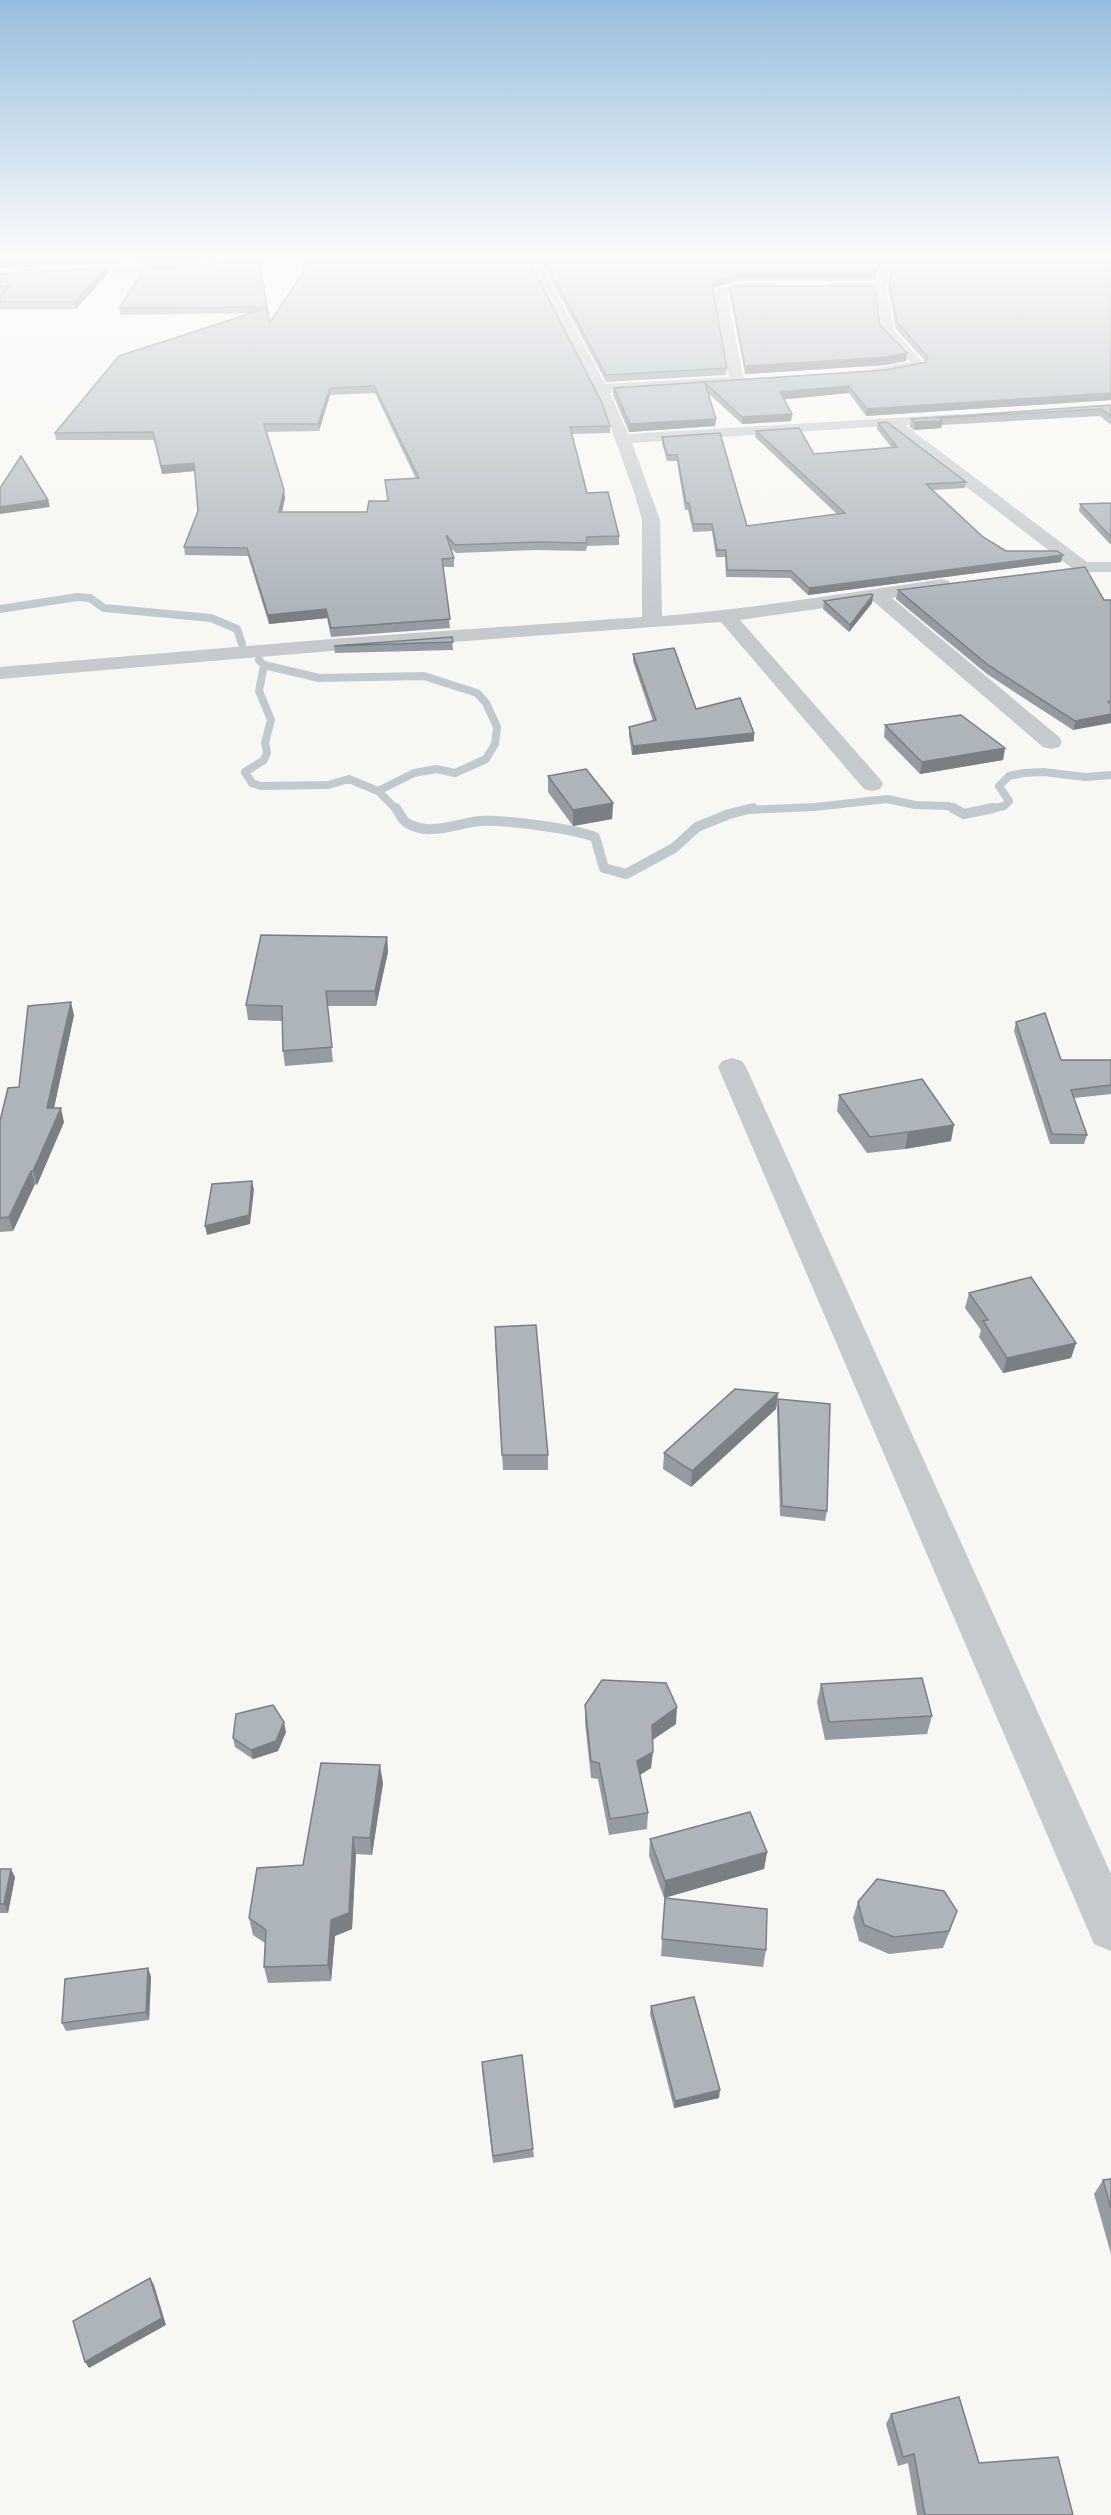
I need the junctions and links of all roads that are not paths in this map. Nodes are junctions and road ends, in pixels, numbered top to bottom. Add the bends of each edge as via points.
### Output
1 (592, 374) edge
2 (741, 374) edge
3 (600, 389) junction
4 (970, 416) edge
5 (890, 421) junction
6 (624, 440) junction
7 (1111, 567) edge
8 (1083, 568) junction
9 (1060, 571) edge
10 (956, 583) edge
11 (875, 593) junction
12 (726, 616) junction
13 (652, 622) junction
14 (0, 673) edge
15 (1051, 742) dead end
16 (872, 784) dead end
17 (732, 1067) dead end
18 (1111, 1928) edge

1 - 3 street
2 - 3 street via 743,381
3 - 6 street
4 - 5 street
5 - 6 street
5 - 8 street
6 - 13 street via 651,520
7 - 8 street
8 - 9 street
10 - 11 street
11 - 12 street
11 - 15 street
12 - 13 street
12 - 16 street
13 - 14 street
17 - 18 street

